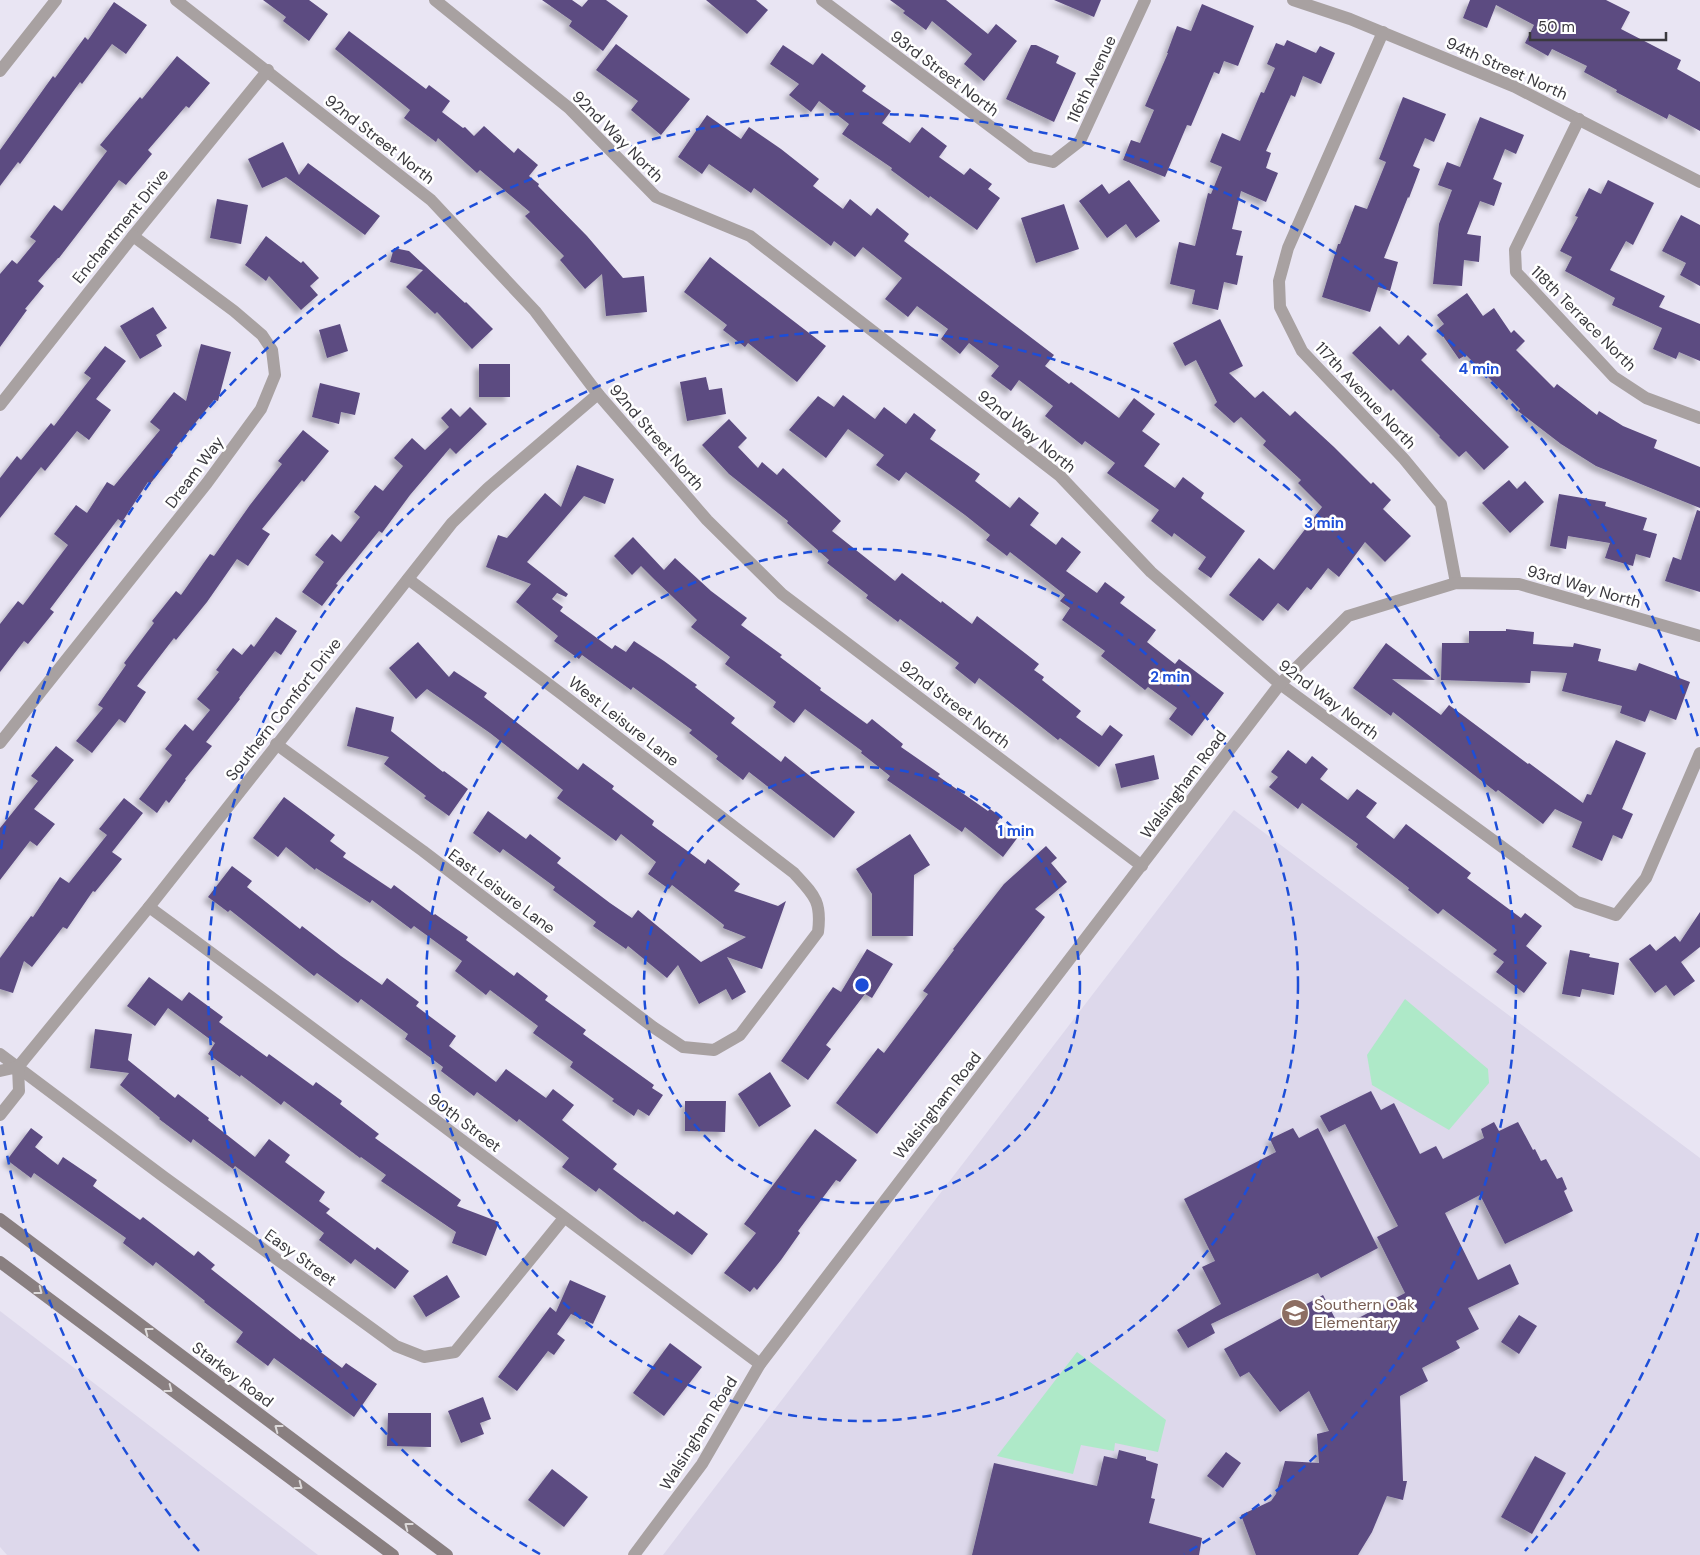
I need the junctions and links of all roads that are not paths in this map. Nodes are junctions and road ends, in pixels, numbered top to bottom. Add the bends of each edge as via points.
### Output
1 (56, 0) edge
2 (176, 0) edge
3 (435, 0) edge
4 (822, 0) edge
5 (1145, 0) edge
6 (1293, 0) edge
7 (1382, 32) junction
8 (268, 70) junction
9 (0, 71) edge
10 (1579, 119) junction
11 (1053, 162) joint
12 (1700, 182) edge
13 (133, 236) junction
14 (598, 394) junction
15 (0, 405) edge
16 (1700, 418) edge
17 (408, 579) junction
18 (1456, 583) junction
19 (1700, 636) edge
20 (1280, 684) junction
21 (0, 743) edge
22 (276, 744) junction
23 (1700, 753) edge
24 (1142, 866) junction
25 (149, 907) junction
26 (714, 1050) joint
27 (0, 1054) edge
28 (18, 1068) junction
29 (0, 1071) edge
30 (0, 1115) edge
31 (564, 1218) junction
32 (0, 1219) edge
33 (0, 1262) edge
34 (760, 1364) junction
35 (393, 1555) edge
36 (447, 1555) edge
37 (634, 1555) edge

1 - 9 street
2 - 8 street, 92nd Street North
3 - 20 street, 92nd Way North via 568,108 656,197 750,236 1060,476 1150,572
4 - 11 street, 93rd Street North via 1030,157
5 - 11 street, 116th Avenue via 1080,141
6 - 7 street, 94th Street North
7 - 10 street, 94th Street North via 1515,87
7 - 18 street, 117th Avenue North via 1288,248 1279,281 1280,307 1302,351 1404,459 1441,504
8 - 13 street, Enchantment Drive
8 - 14 street, 92nd Street North via 431,200 535,311
10 - 12 street, 94th Street North
10 - 16 street, 118th Terrace North via 1515,250 1516,272 1614,377 1646,398
13 - 15 street, Enchantment Drive
13 - 21 street, Dream Way via 262,335 272,350 275,376 261,409 207,483
14 - 17 street, Southern Comfort Drive via 452,523
14 - 24 street, 92nd Street North via 707,520 782,594
17 - 22 street, Southern Comfort Drive
17 - 26 street, West Leisure Lane via 794,873 815,896 820,915 818,932 740,1036
18 - 19 street, 93rd Way North via 1519,584
18 - 20 street, 93rd Way North via 1348,616
20 - 23 street, 92nd Way North via 1577,902 1616,915 1646,878
20 - 24 street, Walsingham Road
22 - 25 street, Southern Comfort Drive
22 - 26 street, East Leisure Lane via 423,851 653,1027 683,1047
24 - 34 street, Walsingham Road
25 - 28 street, Southern Comfort Drive
25 - 31 street, 90th Street via 292,1011
27 - 28 street, Easy Street
28 - 29 street
28 - 30 street via 19,1090
28 - 31 street, Easy Street via 396,1346 424,1357 455,1352
31 - 34 street, 90th Street
36 -> 32 main road, Starkey Road
33 -> 35 main road
34 - 37 street, Walsingham Road via 702,1464

